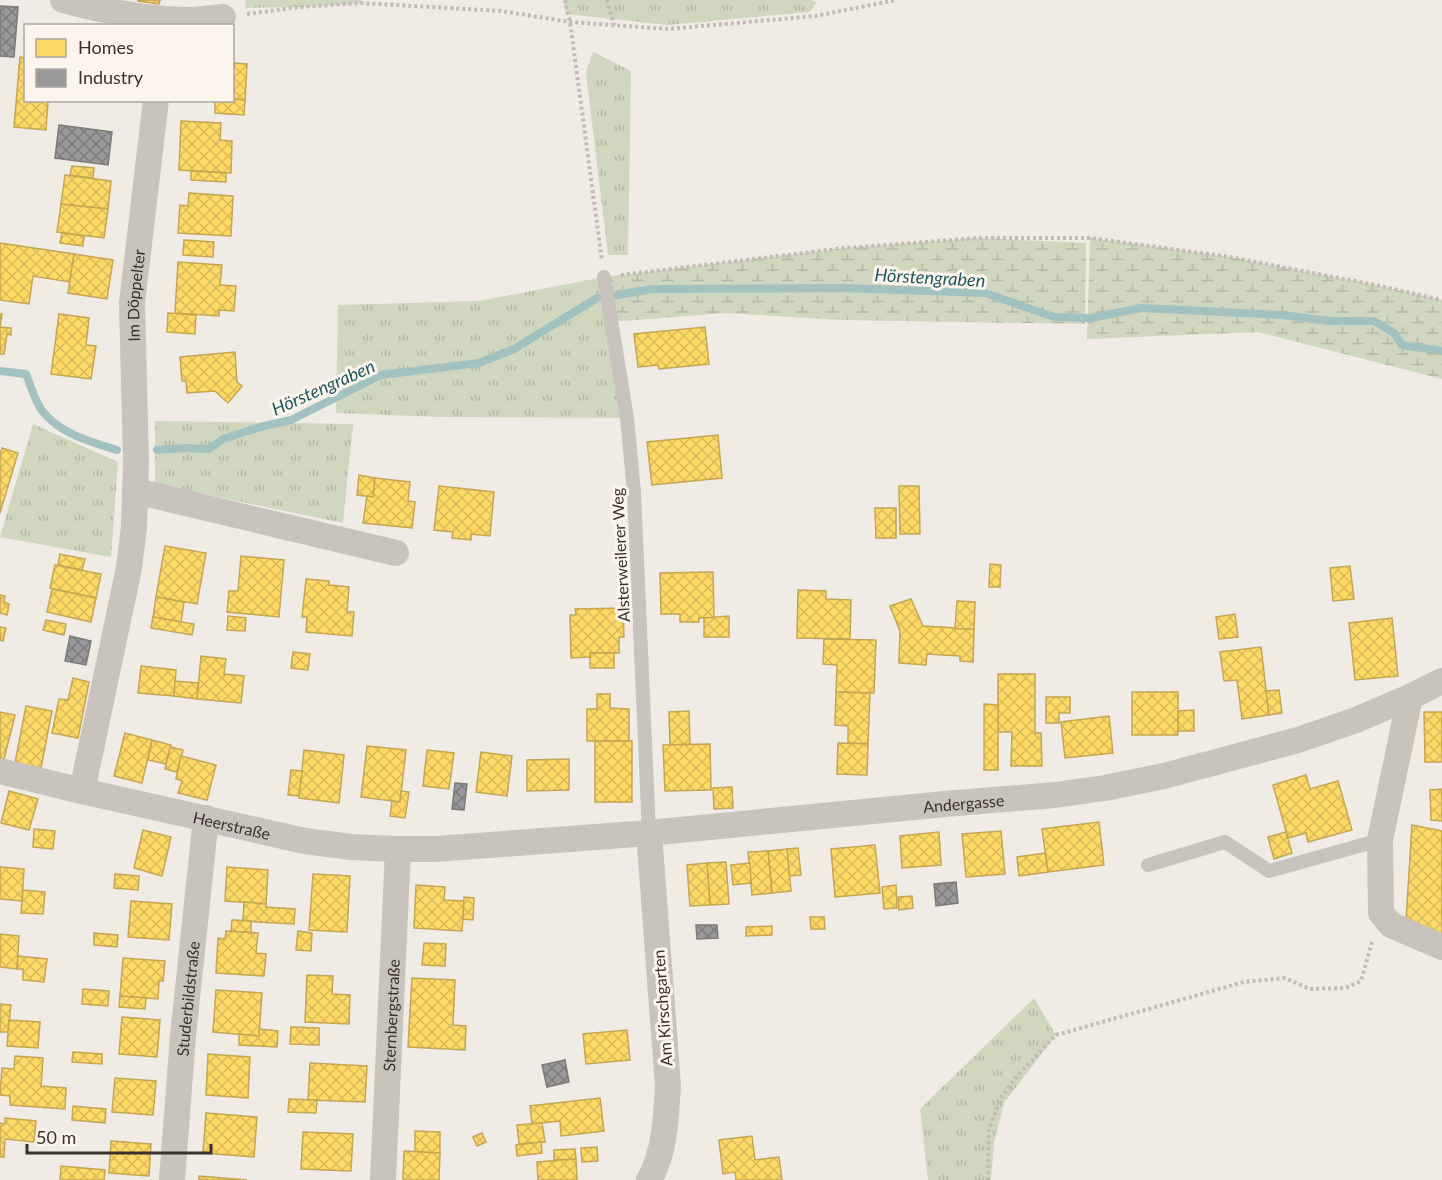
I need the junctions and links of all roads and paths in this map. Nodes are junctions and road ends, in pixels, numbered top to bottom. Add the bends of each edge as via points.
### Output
1 (63, 0) edge
2 (566, 0) edge
3 (608, 0) edge
4 (896, 0) edge
5 (223, 17) joint
6 (165, 22) edge
7 (570, 22) junction
8 (614, 25) junction
9 (156, 102) edge
10 (604, 277) junction
11 (1442, 300) edge
12 (135, 491) junction
13 (396, 553) dead end
14 (1442, 681) edge
15 (1410, 697) junction
16 (0, 771) edge
17 (82, 791) junction
18 (207, 818) junction
19 (649, 833) junction
20 (1380, 840) junction
21 (468, 846) joint
22 (398, 849) junction
23 (1148, 865) dead end
24 (1381, 913) junction
25 (1442, 947) edge
26 (656, 1177) edge
27 (172, 1180) edge
28 (383, 1180) edge
29 (988, 1180) edge

1 - 6 street
2 - 7 path
3 - 8 path
4 - 8 path via 815,16 668,29
5 - 6 street
5 - 7 path via 361,3 501,11
7 - 8 path
7 - 10 path
9 - 12 street, Im Döppelter via 132,303
10 - 11 path via 845,248 978,238 1090,238 1224,256
10 - 19 lane, Alsterweilerer Weg via 627,418 634,492
12 - 13 street
12 - 17 street, Im Döppelter via 129,568
14 - 15 street, Andergasse
15 - 19 street, Andergasse via 1298,740 1105,788
15 - 20 street
16 - 17 street, Heerstraße
17 - 18 street, Heerstraße
18 - 22 street, Heerstraße via 305,841
18 - 27 street, Studerbildstraße
19 - 21 street, Andergasse
19 - 26 street, Am Kirschgarten via 668,1086 666,1126
20 - 23 lane via 1269,871 1225,842
20 - 24 street
21 - 22 street, Heerstraße
22 - 28 street, Sternbergstraße
24 - 25 street via 1391,925
24 - 29 path via 1361,981 1345,988 1310,988 1285,978 1244,982 1056,1035 1002,1096 989,1129

